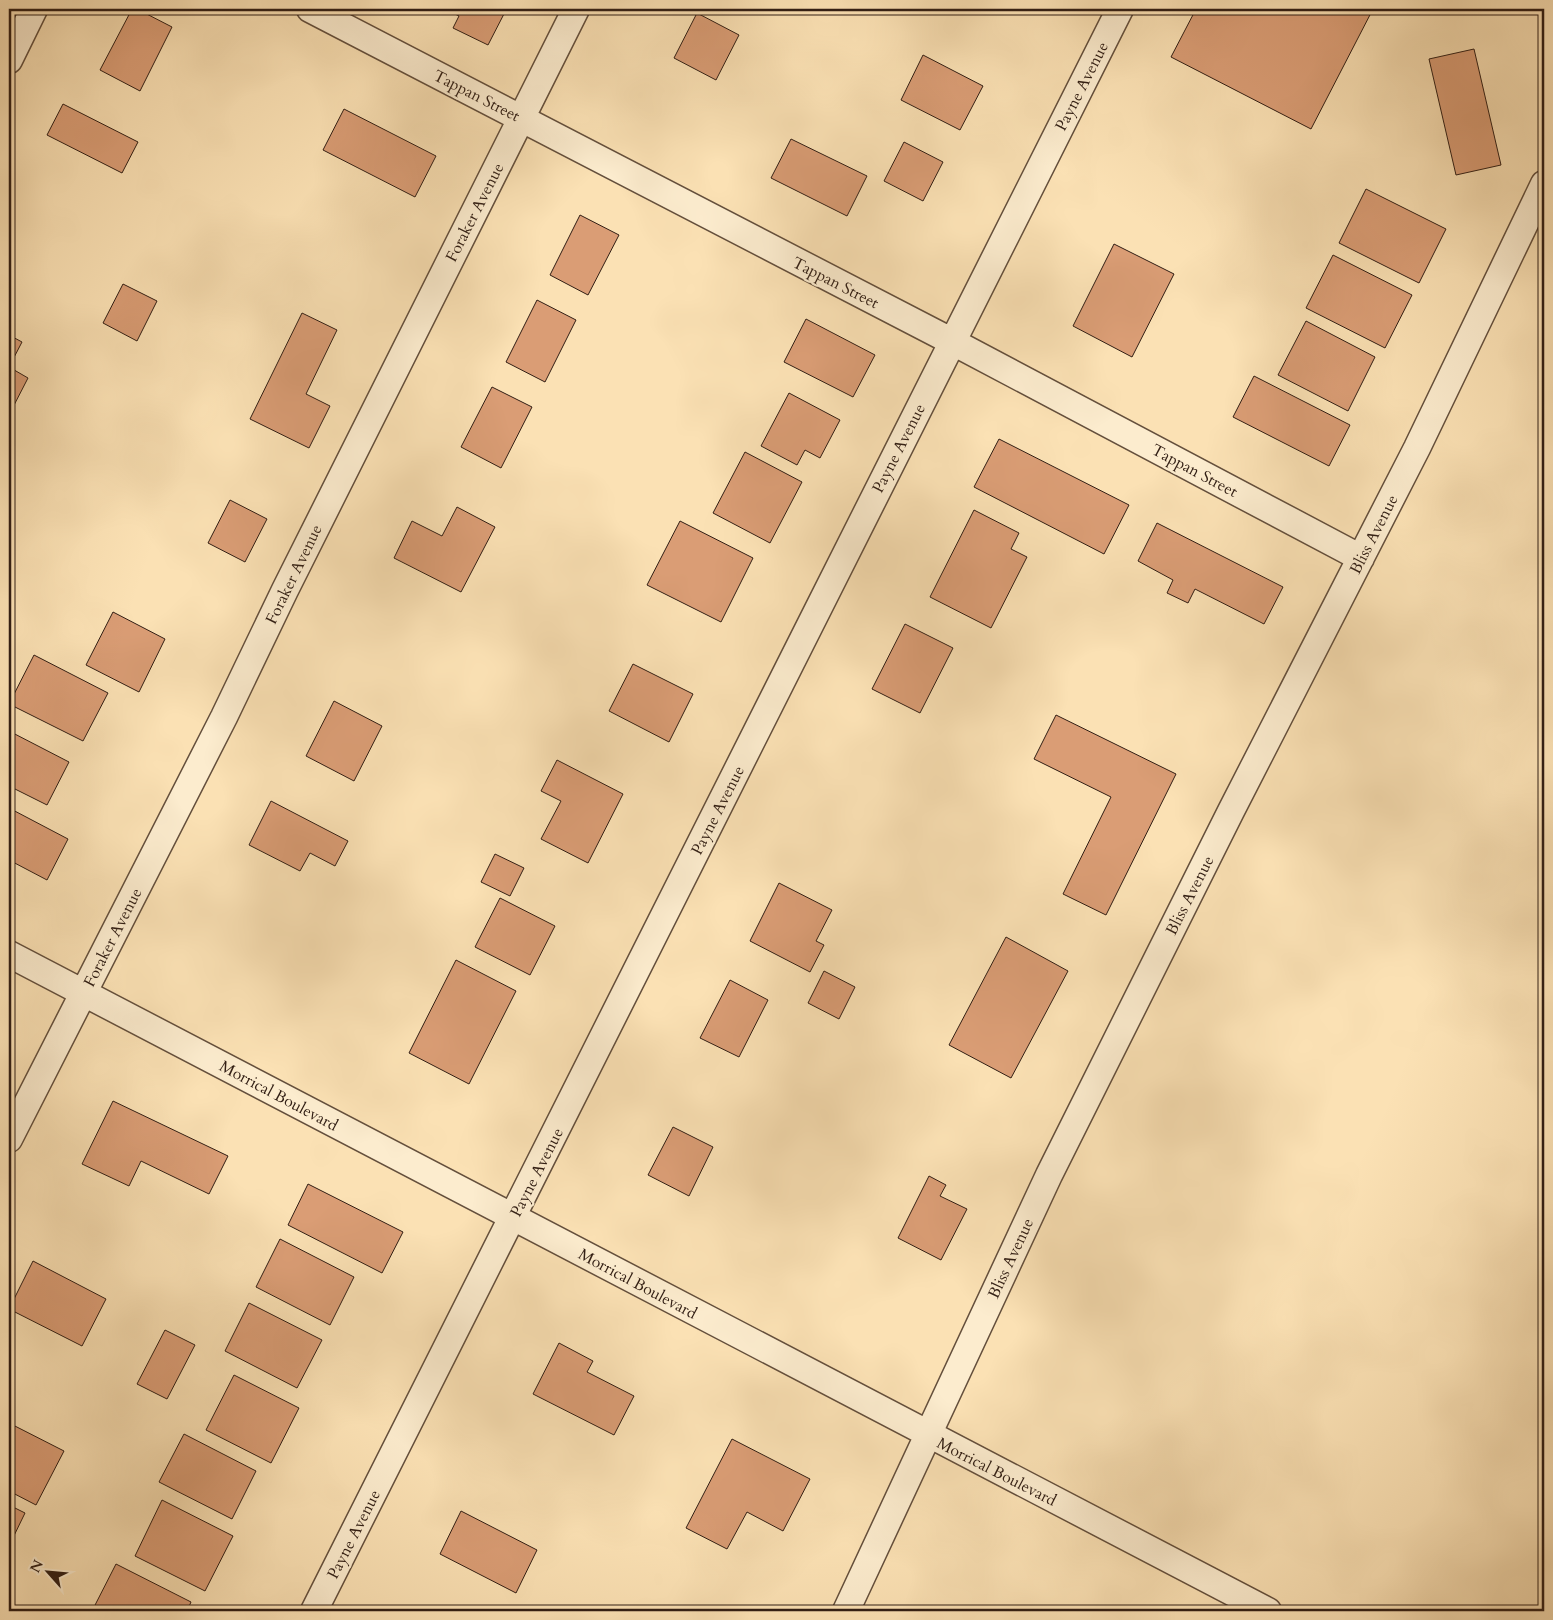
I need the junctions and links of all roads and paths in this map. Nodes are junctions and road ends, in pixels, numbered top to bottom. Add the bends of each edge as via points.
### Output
1 (34, 9) edge
2 (310, 9) edge
3 (576, 9) edge
4 (1120, 9) edge
5 (9, 60) edge
6 (521, 118) junction
7 (1544, 184) edge
8 (951, 341) junction
9 (1361, 558) junction
10 (9, 954) edge
11 (83, 993) junction
12 (9, 1139) edge
13 (513, 1218) junction
14 (928, 1435) junction
15 (314, 1611) edge
16 (846, 1611) edge
17 (1268, 1611) edge

1 - 5 street
2 - 6 street, Tappan Street
3 - 6 street, Foraker Avenue
4 - 8 street, Payne Avenue
6 - 8 street, Tappan Street
6 - 11 street, Foraker Avenue via 224,718
7 - 9 street, Bliss Avenue
8 - 9 street, Tappan Street
8 - 13 street, Payne Avenue
9 - 14 street, Bliss Avenue via 1049,1175
10 - 11 street, Morrical Boulevard
11 - 12 street, Foraker Avenue
11 - 13 street, Morrical Boulevard
13 - 14 street, Morrical Boulevard
13 - 15 street, Payne Avenue
14 - 16 street, Bliss Avenue
14 - 17 street, Morrical Boulevard

